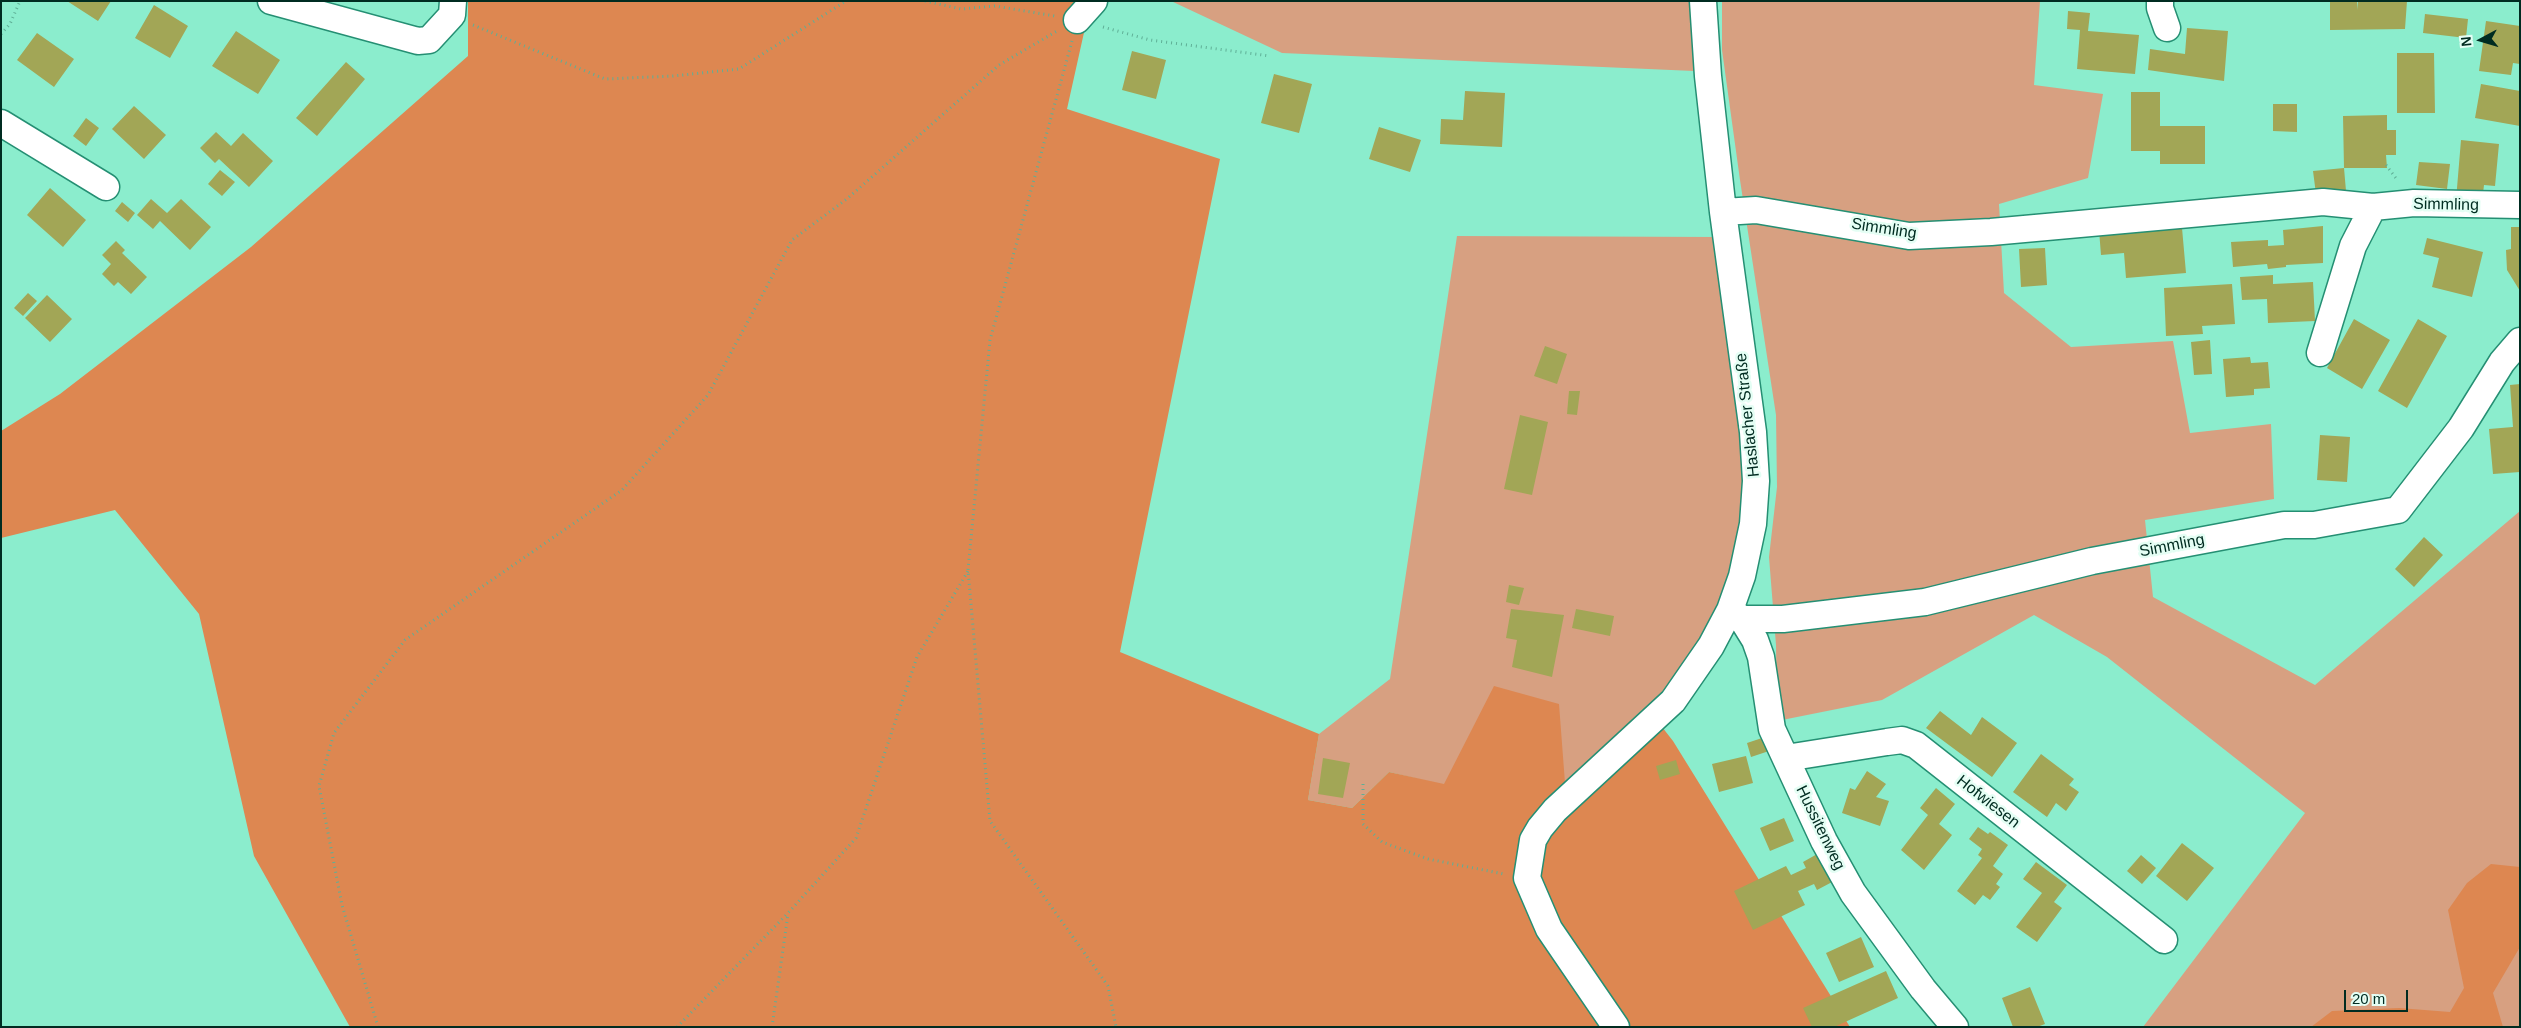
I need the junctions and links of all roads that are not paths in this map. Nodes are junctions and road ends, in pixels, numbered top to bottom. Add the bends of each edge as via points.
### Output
1 (271, 1) edge
2 (1703, 1) edge
3 (2160, 1) edge
4 (453, 8) edge
5 (2167, 28) dead end
6 (1, 123) edge
7 (106, 187) dead end
8 (2520, 205) edge
9 (2373, 207) junction
10 (1723, 212) junction
11 (2520, 341) edge
12 (2320, 353) dead end
13 (1736, 614) junction
14 (1786, 758) junction
15 (2164, 940) dead end
16 (1616, 1027) edge
17 (1955, 1027) edge

1 - 4 street via 418,41 429,40
2 - 10 street, Haslacher Straße
3 - 5 street
6 - 7 street
8 - 9 street, Simmling via 2414,203
9 - 10 street, Simmling via 2323,202 1991,232 1909,236 1756,210
9 - 12 street via 2353,246
10 - 13 street, Haslacher Straße via 1753,432 1756,481 1753,524
11 - 13 street, Simmling via 2502,362 2461,428 2398,510 2314,525 2284,525 2092,561 1925,602 1783,619
13 - 14 street, Hussitenweg via 1755,640 1772,729
13 - 16 street, Haslacher Straße via 1673,701 1555,810 1533,840 1527,878 1548,929
14 - 15 street, Hofwiesen via 1902,740 1916,745
14 - 17 street, Hussitenweg via 1824,841 1853,893

